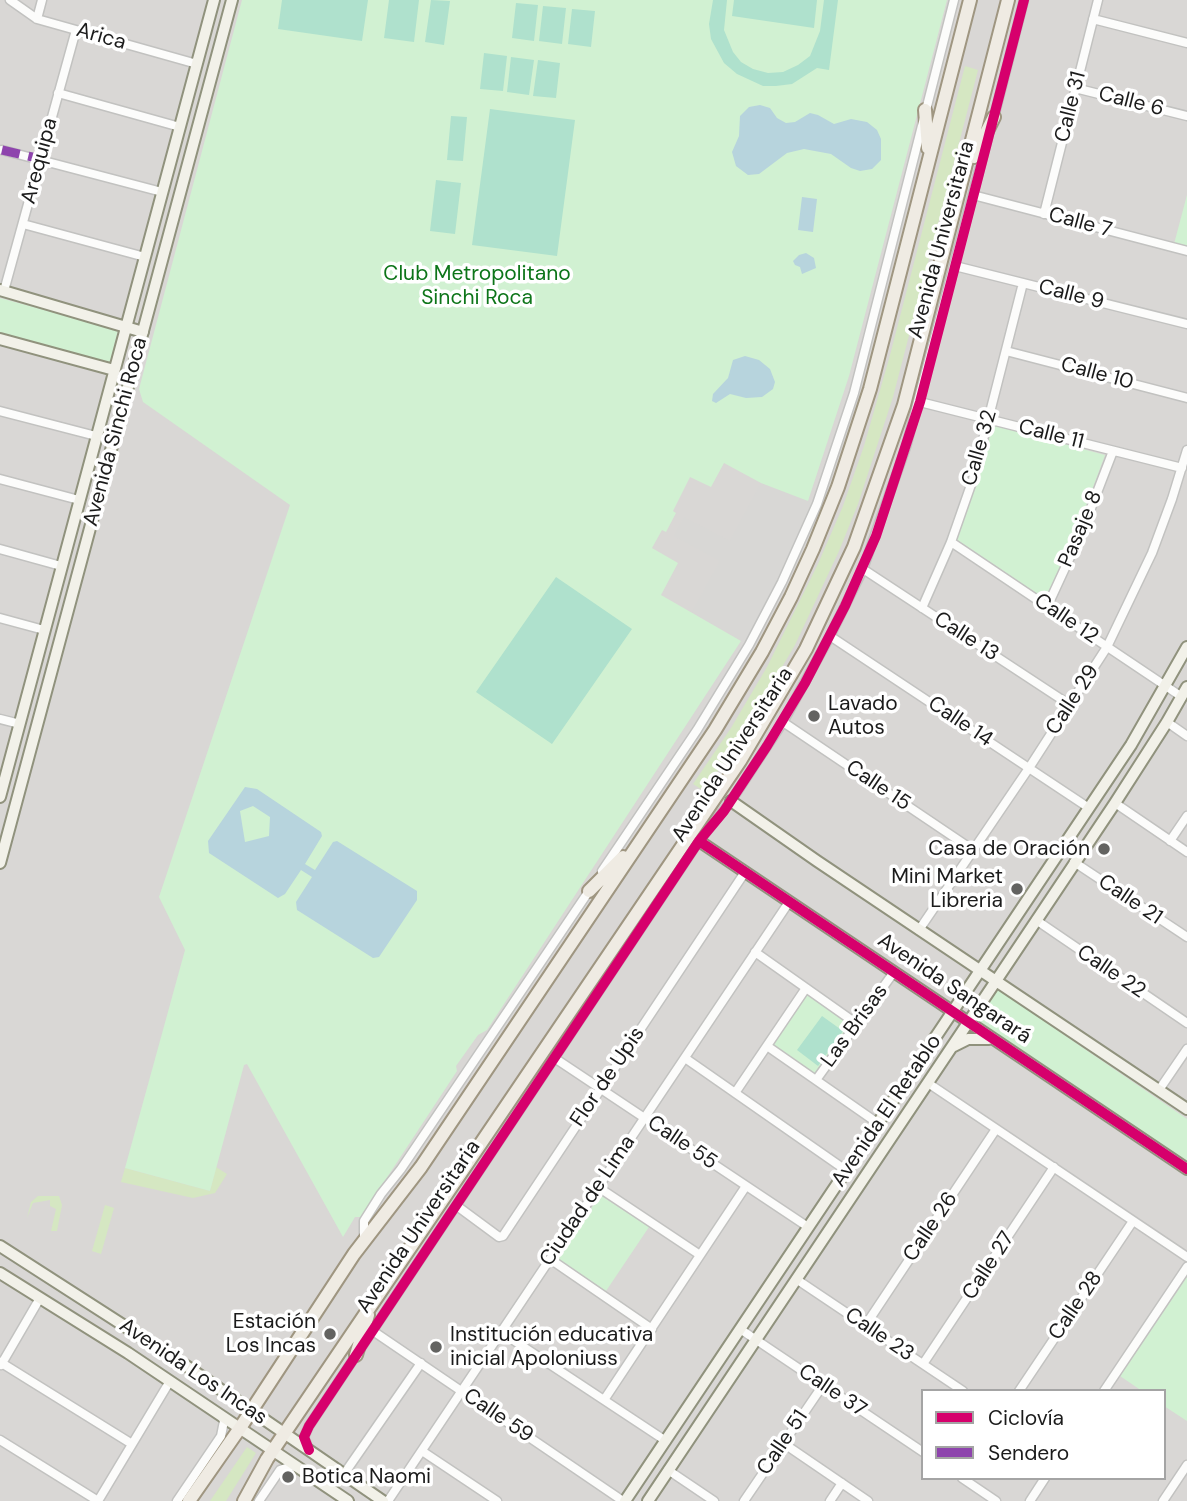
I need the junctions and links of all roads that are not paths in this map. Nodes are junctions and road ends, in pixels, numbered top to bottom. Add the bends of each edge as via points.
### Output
1 (10, 0) edge
2 (42, 0) edge
3 (214, 0) edge
4 (232, 0) edge
5 (954, 0) edge
6 (970, 0) edge
7 (1008, 0) edge
8 (1024, 0) edge
9 (1098, 0) edge
10 (37, 19) junction
11 (1093, 19) junction
12 (76, 30) junction
13 (1187, 43) edge
14 (197, 64) junction
15 (1075, 88) junction
16 (58, 93) junction
17 (925, 110) junction
18 (1187, 116) edge
19 (994, 117) junction
20 (180, 127) junction
21 (1, 148) edge
22 (41, 159) junction
23 (929, 159) junction
24 (962, 178) junction
25 (162, 192) junction
26 (973, 195) junction
27 (1044, 214) junction
28 (23, 224) junction
29 (1187, 251) edge
30 (145, 257) junction
31 (955, 266) junction
32 (1023, 283) junction
33 (2, 291) edge
34 (1187, 324) edge
35 (126, 328) junction
36 (143, 332) junction
37 (0, 339) edge
38 (1006, 351) junction
39 (114, 370) junction
40 (1187, 397) edge
41 (106, 401) junction
42 (920, 402) junction
43 (123, 405) junction
44 (0, 411) edge
45 (989, 420) junction
46 (96, 436) junction
47 (1113, 450) junction
48 (1187, 450) edge
49 (1182, 468) junction
50 (0, 479) edge
51 (79, 500) junction
52 (951, 542) junction
53 (0, 549) edge
54 (61, 566) junction
55 (863, 569) junction
56 (1047, 607) junction
57 (922, 608) junction
58 (0, 618) edge
59 (44, 630) junction
60 (830, 636) junction
61 (1107, 647) junction
62 (1187, 647) edge
63 (1166, 686) junction
64 (1185, 692) edge
65 (1070, 705) junction
66 (0, 719) edge
67 (783, 722) junction
68 (1167, 722) junction
69 (20, 724) junction
70 (1187, 736) edge
71 (1029, 768) junction
72 (0, 797) edge
73 (731, 801) junction
74 (1115, 803) junction
75 (1089, 808) junction
76 (1187, 816) edge
77 (699, 841) junction
78 (1170, 841) junction
79 (639, 844) junction
80 (973, 850) junction
81 (1187, 852) edge
82 (1074, 862) junction
83 (0, 863) edge
84 (745, 872) junction
85 (589, 891) junction
86 (789, 902) junction
87 (1036, 920) junction
88 (919, 930) junction
89 (1187, 937) edge
90 (755, 952) junction
91 (980, 971) junction
92 (894, 972) junction
93 (996, 982) junction
94 (806, 988) junction
95 (953, 1012) junction
96 (969, 1023) junction
97 (1187, 1023) edge
98 (857, 1024) junction
99 (993, 1039) junction
100 (767, 1046) junction
101 (952, 1047) junction
102 (1187, 1049) edge
103 (685, 1058) junction
104 (556, 1059) junction
105 (816, 1080) junction
106 (928, 1083) junction
107 (600, 1088) junction
108 (1159, 1090) junction
109 (735, 1093) junction
110 (1187, 1109) edge
111 (644, 1118) junction
112 (879, 1124) junction
113 (996, 1129) junction
114 (1054, 1167) junction
115 (1187, 1169) edge
116 (847, 1171) junction
117 (746, 1186) junction
118 (598, 1187) junction
119 (457, 1206) junction
120 (1133, 1221) junction
121 (808, 1227) junction
122 (364, 1241) junction
123 (0, 1246) edge
124 (700, 1255) junction
125 (1187, 1257) edge
126 (550, 1259) junction
127 (1187, 1267) edge
128 (0, 1273) edge
129 (796, 1279) junction
130 (40, 1298) junction
131 (372, 1303) junction
132 (865, 1326) junction
133 (652, 1329) junction
134 (740, 1329) junction
135 (373, 1331) junction
136 (501, 1332) junction
137 (139, 1335) junction
138 (755, 1339) junction
139 (128, 1353) junction
140 (356, 1355) junction
141 (421, 1363) junction
142 (1, 1364) edge
143 (923, 1364) junction
144 (170, 1381) junction
145 (823, 1385) junction
146 (960, 1389) edge
147 (1020, 1389) edge
148 (1105, 1389) edge
149 (461, 1391) junction
150 (604, 1400) junction
151 (251, 1410) junction
152 (220, 1414) junction
153 (240, 1427) junction
154 (285, 1434) junction
155 (0, 1440) edge
156 (666, 1441) junction
157 (783, 1443) junction
158 (132, 1444) junction
159 (273, 1450) junction
160 (309, 1450) junction
161 (422, 1451) junction
162 (921, 1451) edge
163 (1187, 1465) edge
164 (299, 1468) junction
165 (668, 1471) junction
166 (344, 1474) junction
167 (965, 1480) edge
168 (1044, 1480) edge
169 (842, 1483) junction
170 (335, 1497) edge
171 (98, 1501) edge
172 (177, 1501) edge
173 (189, 1501) edge
174 (244, 1501) edge
175 (259, 1501) edge
176 (348, 1501) edge
177 (385, 1501) edge
178 (497, 1501) edge
179 (624, 1501) edge
180 (648, 1501) edge
181 (714, 1501) edge
182 (744, 1501) edge
183 (830, 1501) edge
184 (868, 1501) edge
185 (996, 1501) edge
186 (1030, 1501) edge
187 (1163, 1501) edge

1 - 10 street, Arica
2 - 10 street
3 - 14 main road, Avenida Sinchi Roca
4 - 36 main road, Avenida Sinchi Roca
5 - 17 street, Avenida Universitaria
6 - 23 main road, Avenida Universitaria
7 - 24 main road, Avenida Universitaria
8 - 19 street, Avenida Universitaria
9 - 11 street, Calle 31
10 - 12 street, Arica
11 - 13 street
11 - 15 street, Calle 31
12 - 14 street, Arica
12 - 16 street, Arequipa
14 - 20 main road, Avenida Sinchi Roca
15 - 18 street, Calle 6
15 - 27 street, Calle 31
16 - 20 street
16 - 22 street, Arequipa
17 - 23 main road
17 - 85 street, Avenida Universitaria via 854,393 817,504 743,654
19 - 24 main road
19 - 26 street, Avenida Universitaria
20 - 25 main road, Avenida Sinchi Roca
21 - 22 street
22 - 25 street
22 - 28 street, Arequipa
23 - 79 main road, Avenida Universitaria via 870,389 813,549 762,652
24 - 131 main road, Avenida Universitaria via 904,405 881,476 806,649 726,782
25 - 30 main road, Avenida Sinchi Roca
26 - 27 street, Calle 7
26 - 31 street, Avenida Universitaria
27 - 29 street, Calle 7
28 - 30 street
28 - 33 street, Arequipa
30 - 35 main road, Avenida Sinchi Roca
31 - 32 street, Calle 9
31 - 42 street, Avenida Universitaria
32 - 34 street, Calle 9
32 - 38 street, Calle 32
33 - 35 main road
35 - 36 main road
35 - 39 main road, Avenida Sinchi Roca
36 - 43 main road, Avenida Sinchi Roca
37 - 39 main road
38 - 40 street, Calle 10
38 - 45 street, Calle 32
39 - 41 main road, Avenida Sinchi Roca
41 - 43 main road
41 - 46 main road, Avenida Sinchi Roca
42 - 45 street, Calle 11
42 - 55 street, Avenida Universitaria
43 - 83 main road, Avenida Sinchi Roca
44 - 46 street
45 - 47 street, Calle 11
45 - 52 street, Calle 32
46 - 51 main road, Avenida Sinchi Roca
47 - 49 street, Calle 11
47 - 56 street, Pasaje 8
48 - 49 street, Calle 29
49 - 61 street, Calle 29 via 1152,553
50 - 51 street
51 - 54 main road, Avenida Sinchi Roca
52 - 56 street, Calle 12
52 - 57 street, Calle 32
53 - 54 street
54 - 59 main road, Avenida Sinchi Roca
55 - 57 street, Calle 13
55 - 60 street, Avenida Universitaria
56 - 61 street, Calle 12
57 - 65 street, Calle 13
58 - 59 street
59 - 69 main road, Avenida Sinchi Roca
60 - 67 street, Avenida Universitaria
60 - 71 street, Calle 14
61 - 63 street, Calle 12
61 - 65 street, Calle 29
62 - 63 main road, Avenida El Retablo
63 - 64 street, Calle 12
63 - 75 main road, Avenida El Retablo
64 - 68 main road, Avenida El Retablo
65 - 71 street, Calle 29
66 - 69 street
67 - 73 street, Avenida Universitaria
67 - 80 street, Calle 15
68 - 70 street
68 - 74 main road, Avenida El Retablo
69 - 72 main road, Avenida Sinchi Roca
71 - 75 street, Calle 14
71 - 80 street, Calle 29
73 - 77 street, Avenida Universitaria
73 - 88 main road, Avenida Sangarará
74 - 78 street
74 - 82 main road, Avenida El Retablo
75 - 91 main road, Avenida El Retablo
76 - 78 street
77 - 84 main road, Avenida Sangarará
77 - 104 street, Avenida Universitaria
78 - 81 street
79 - 85 main road
79 - 122 main road, Avenida Universitaria via 421,1167
80 - 88 street, Calle 29
82 - 87 main road, Avenida El Retablo
82 - 89 street, Calle 21
84 - 86 main road, Avenida Sangarará
84 - 107 street, Flor de Upis
85 - 122 street, Avenida Universitaria via 381,1194 364,1221
86 - 90 street, Ciudad de Lima
86 - 92 main road, Avenida Sangarará
87 - 93 main road, Avenida El Retablo
87 - 97 street, Calle 22
88 - 91 main road, Avenida Sangarará
90 - 94 street
90 - 103 street, Ciudad de Lima
91 - 93 main road, Avenida Sangarará
91 - 95 main road, Avenida El Retablo
92 - 95 main road, Avenida Sangarará
92 - 98 street, Las Brisas
93 - 96 main road, Avenida El Retablo
93 - 108 main road, Avenida Sangarará
94 - 98 street
94 - 100 street
95 - 96 main road, Avenida Sangarará
95 - 112 main road, Avenida El Retablo
96 - 99 main road, Avenida Sangarará
96 - 101 main road, Avenida El Retablo
98 - 105 street, Las Brisas
99 - 101 main road via 968,1038
99 - 115 main road, Avenida Sangarará
100 - 105 street
100 - 109 street
101 - 106 main road, Avenida El Retablo
102 - 108 street
103 - 109 street
103 - 111 street, Ciudad de Lima
104 - 107 street, Calle 55
104 - 119 street, Avenida Universitaria
105 - 112 street
106 - 113 street
106 - 129 main road, Avenida El Retablo
107 - 111 street, Calle 55
107 - 119 street, Flor de Upis via 503,1236
108 - 110 main road, Avenida Sangarará
109 - 116 street
111 - 117 street, Calle 55
111 - 118 street, Ciudad de Lima
112 - 116 main road, Avenida El Retablo
113 - 114 street
113 - 132 street, Calle 26
114 - 120 street
114 - 143 street, Calle 27
116 - 121 main road, Avenida El Retablo
117 - 121 street, Calle 55
117 - 124 street
118 - 124 street
118 - 126 street, Ciudad de Lima
119 - 135 street, Avenida Universitaria
120 - 125 street
120 - 147 street, Calle 28
121 - 134 main road, Avenida El Retablo
122 - 151 main road, Avenida Universitaria
123 - 137 main road, Avenida Los Incas
124 - 133 street
126 - 133 street
126 - 136 street, Ciudad de Lima
127 - 148 street
128 - 130 main road, Avenida Los Incas
129 - 132 street, Calle 23
129 - 138 main road, Avenida El Retablo
130 - 139 main road, Avenida Los Incas
130 - 142 street
131 - 140 main road
131 - 154 main road, Avenida Universitaria
132 - 143 street, Calle 23
133 - 150 street
134 - 138 street, Calle 37
134 - 156 main road, Avenida El Retablo
135 - 140 street, Avenida Universitaria
135 - 141 street, Calle 59
136 - 149 street, Ciudad de Lima
136 - 150 street
137 - 139 main road
137 - 151 main road, Avenida Los Incas
138 - 145 street, Calle 37
138 - 165 main road, Avenida El Retablo
139 - 144 main road, Avenida Los Incas
140 - 160 street, Avenida Universitaria via 305,1433
141 - 149 street, Calle 59
141 - 166 street
142 - 158 street
143 - 146 street, Calle 23
144 - 152 main road, Avenida Los Incas
144 - 158 street
145 - 157 street, Calle 51
145 - 162 street, Calle 37
149 - 161 street, Ciudad de Lima
149 - 179 street, Calle 59
150 - 156 street
151 - 153 main road, Avenida Universitaria
151 - 154 main road, Avenida Los Incas
152 - 153 main road, Avenida Los Incas
152 - 172 street via 224,1421 221,1436
153 - 159 main road, Avenida Los Incas
153 - 173 main road, Avenida Universitaria
154 - 159 main road, Avenida Universitaria
154 - 160 main road, Avenida Los Incas
155 - 171 street
156 - 179 main road, Avenida El Retablo
157 - 169 street
157 - 182 street, Calle 51
158 - 171 street
159 - 164 main road, Avenida Los Incas
159 - 174 main road, Avenida Universitaria
160 - 166 main road, Avenida Los Incas
161 - 177 street, Ciudad de Lima
161 - 178 street
163 - 187 street
164 - 170 main road, Avenida Los Incas
164 - 175 street via 280,1470
165 - 180 main road, Avenida El Retablo
165 - 181 street
166 - 177 main road, Avenida Los Incas
167 - 185 street
168 - 186 street
169 - 183 street
169 - 184 street
170 - 176 main road, Avenida Los Incas

